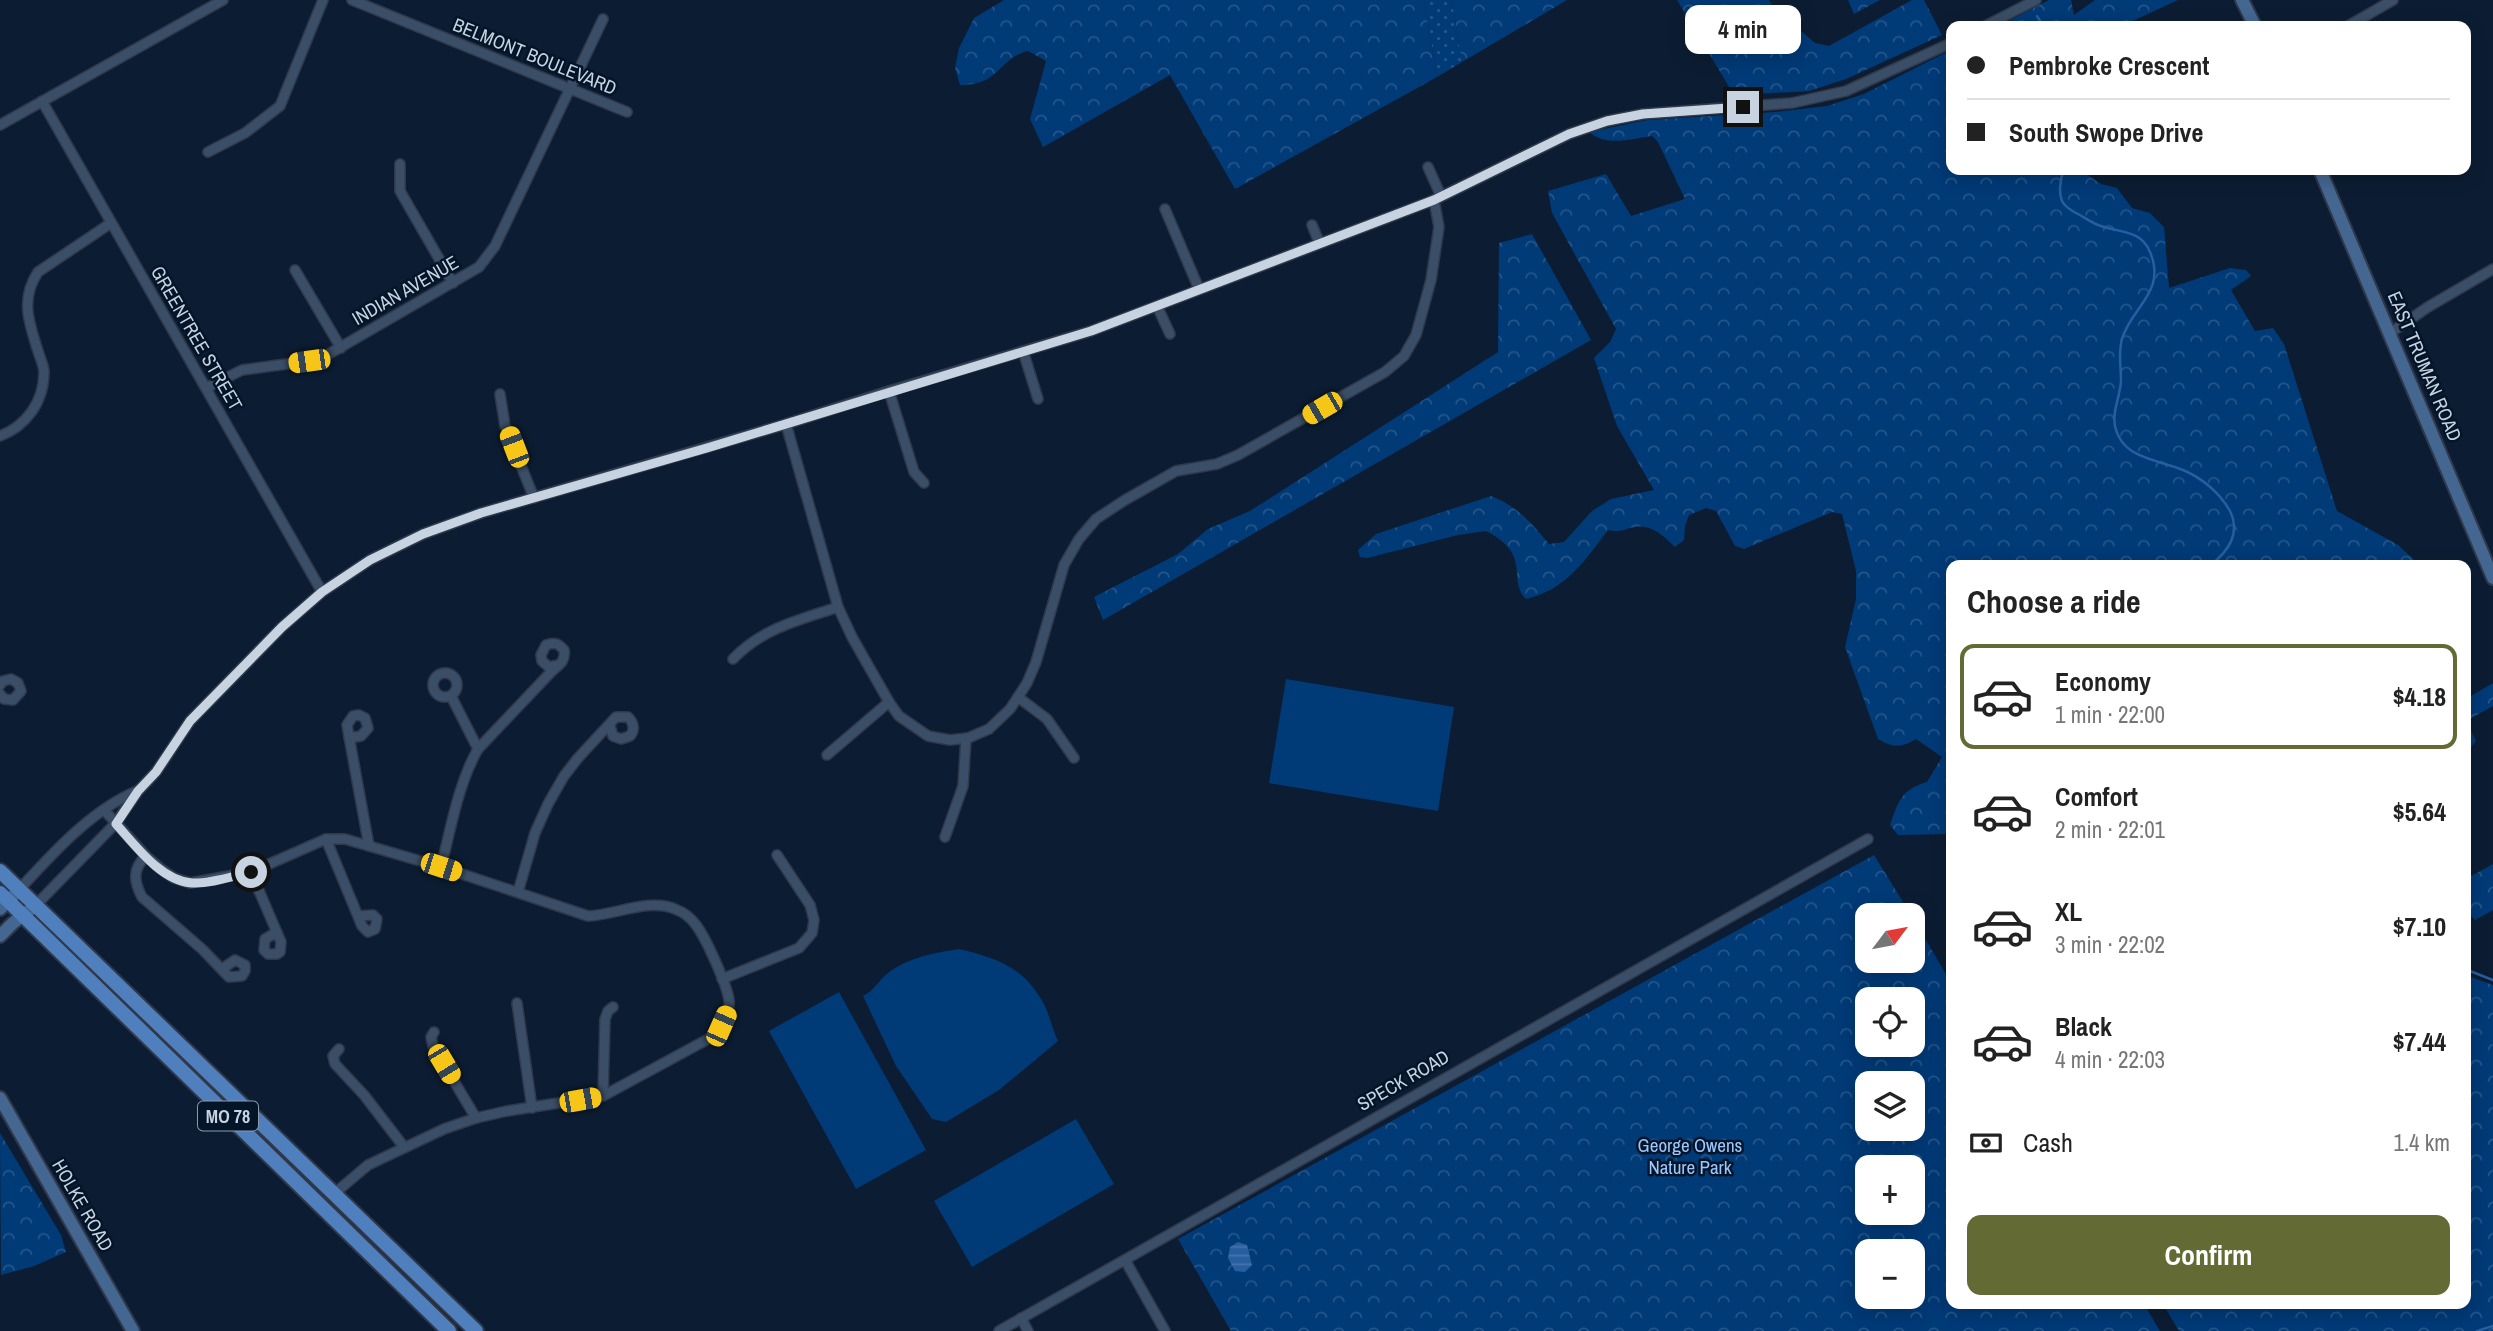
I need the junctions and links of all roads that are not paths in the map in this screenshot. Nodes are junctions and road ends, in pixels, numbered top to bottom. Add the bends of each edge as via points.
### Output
1 (223, 0) edge
2 (323, 0) edge
3 (352, 0) edge
4 (2036, 0) edge
5 (2242, 0) edge
6 (2393, 0) edge
7 (603, 19) dead end
8 (1995, 21) edge
9 (2252, 21) edge
10 (2357, 21) edge
11 (1946, 45) edge
12 (570, 89) junction
13 (42, 101) junction
14 (627, 112) dead end
15 (0, 125) edge
16 (208, 152) dead end
17 (400, 163) dead end
18 (1428, 167) dead end
19 (2322, 175) edge
20 (1438, 198) junction
21 (1165, 209) dead end
22 (111, 223) junction
23 (1312, 225) dead end
24 (1319, 242) junction
25 (2493, 269) edge
26 (295, 270) dead end
27 (453, 283) junction
28 (1199, 289) junction
29 (1157, 306) junction
30 (2390, 332) junction
31 (1170, 334) dead end
32 (341, 348) junction
33 (1023, 351) junction
34 (206, 388) junction
35 (889, 391) junction
36 (500, 394) dead end
37 (1038, 399) dead end
38 (786, 424) junction
39 (0, 436) edge
40 (924, 483) dead end
41 (534, 498) junction
42 (2493, 578) edge
43 (322, 592) junction
44 (838, 607) junction
45 (733, 659) dead end
46 (559, 665) dead end
47 (0, 685) edge
48 (0, 694) edge
49 (451, 696) dead end
50 (1018, 697) junction
51 (8, 701) junction
52 (889, 702) junction
53 (0, 711) edge
54 (610, 726) dead end
55 (349, 738) dead end
56 (966, 738) junction
57 (478, 749) junction
58 (827, 755) dead end
59 (1074, 758) dead end
60 (138, 791) junction
61 (103, 810) junction
62 (116, 824) junction
63 (945, 837) dead end
64 (326, 839) junction
65 (1868, 839) dead end
66 (369, 846) junction
67 (777, 855) dead end
68 (146, 856) junction
69 (441, 867) junction
70 (0, 871) edge
71 (251, 872) junction
72 (518, 892) junction
73 (7, 899) edge
74 (35, 906) junction
75 (23, 916) junction
76 (358, 916) dead end
77 (277, 932) dead end
78 (0, 936) edge
79 (222, 969) dead end
80 (722, 979) junction
81 (517, 1003) dead end
82 (613, 1007) dead end
83 (434, 1032) dead end
84 (339, 1049) dead end
85 (603, 1096) junction
86 (0, 1098) edge
87 (532, 1108) junction
88 (476, 1118) junction
89 (404, 1147) junction
90 (335, 1193) junction
91 (1125, 1260) junction
92 (1021, 1318) junction
93 (133, 1331) edge
94 (449, 1331) edge
95 (476, 1331) edge
96 (999, 1331) edge
97 (1028, 1331) edge
98 (1164, 1331) edge

1 - 13 street
2 - 16 street via 280,106
3 - 12 street, BELMONT BOULEVARD
4 - 8 street
5 - 9 main road
6 - 10 street
7 - 12 street, INDIAN AVENUE
11 - 20 street via 1846,91 1792,103 1607,121 1569,134
12 - 14 street, BELMONT BOULEVARD
12 - 27 street, INDIAN AVENUE via 495,246 479,267
13 - 15 street
13 - 22 street, GREENTREE STREET
17 - 27 street via 400,191
18 - 20 street
19 - 30 main road, EAST TRUMAN ROAD
20 - 24 street
20 - 50 street via 1431,280 1416,335 1404,356 1385,372 1237,455 1217,464 1176,471 1096,520 1063,565 1036,662
21 - 28 street
22 - 34 street, GREENTREE STREET
22 - 39 street via 38,272 33,280 26,307 44,371 41,393 18,428
23 - 24 street
24 - 28 street
25 - 30 street
26 - 32 street
27 - 32 street, INDIAN AVENUE
28 - 29 street
29 - 31 street
29 - 33 street
30 - 42 main road, EAST TRUMAN ROAD
32 - 34 street, INDIAN AVENUE via 309,361 242,370
33 - 35 street
33 - 37 street
34 - 43 street, GREENTREE STREET
35 - 38 street
35 - 40 street via 914,472
36 - 41 street via 505,426
38 - 41 street
38 - 44 street
41 - 43 street via 423,534 370,560
43 - 60 street via 190,721
44 - 45 street via 766,631
44 - 52 street
46 - 57 street
47 - 51 street via 7,679 18,683 19,695
48 - 51 street
49 - 57 street
50 - 56 street via 989,729
50 - 59 street via 1047,719
51 - 53 street
52 - 56 street via 898,716 928,736
52 - 58 street
54 - 72 street via 578,758 548,804
55 - 66 street
56 - 63 street via 963,786
57 - 69 street via 462,788
60 - 61 street
60 - 62 street
61 - 62 street
61 - 73 street
62 - 68 street
62 - 74 street
64 - 66 street
64 - 71 street
64 - 76 street
65 - 91 street, SPECK ROAD
66 - 69 street
67 - 80 street via 810,905 812,933 799,948
68 - 71 street via 174,878 190,883
68 - 79 street via 135,872 142,897
69 - 72 street
70 - 73 main road, MO 78
71 - 77 street
72 - 80 street via 589,916 644,906 676,909 697,926
73 - 74 main road, MO 78
73 - 75 main road, MO 78
74 - 75 main road
74 - 90 main road, MO 78
75 - 78 main road
75 - 94 main road, MO 78
80 - 85 street via 728,1012 710,1038
81 - 87 street
82 - 85 street via 606,1019
83 - 88 street via 433,1046
84 - 89 street via 333,1056 335,1064
85 - 87 street
86 - 93 main road, HOLKE ROAD
87 - 88 street
88 - 89 street
89 - 90 street via 368,1165
90 - 95 main road, MO 78
91 - 92 street, SPECK ROAD
91 - 98 street
92 - 96 street, SPECK ROAD
92 - 97 street

